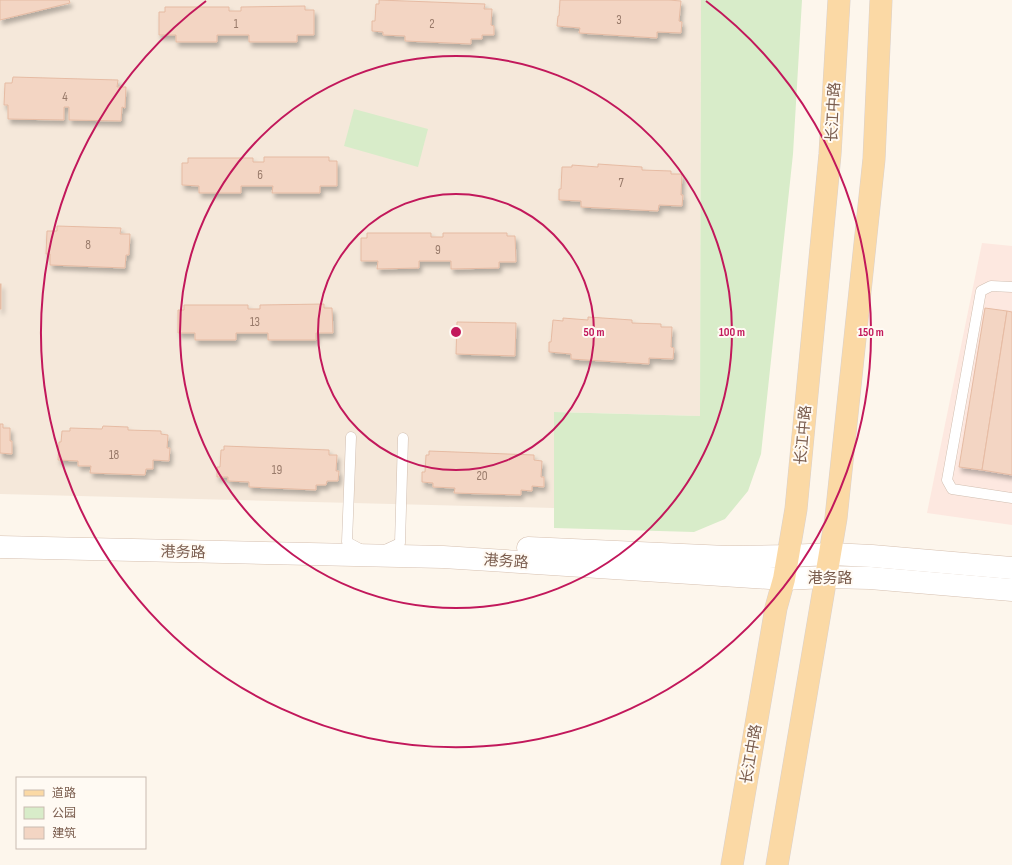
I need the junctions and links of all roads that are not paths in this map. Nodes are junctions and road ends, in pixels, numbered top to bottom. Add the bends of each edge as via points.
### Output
1 (839, 0) edge
2 (881, 0) edge
3 (1012, 287) edge
4 (350, 437) dead end
5 (403, 438) dead end
6 (1012, 498) edge
7 (0, 534) edge
8 (347, 542) junction
9 (400, 543) junction
10 (0, 547) edge
11 (830, 554) junction
12 (374, 556) junction
13 (788, 556) junction
14 (1012, 568) edge
15 (826, 578) junction
16 (784, 579) junction
17 (1012, 590) edge
18 (732, 865) edge
19 (777, 865) edge

1 - 13 main road, 长江中路 via 830,162 796,509
2 - 11 main road via 874,159 837,510
3 - 6 lane via 991,286 981,291 947,480 952,489
4 - 8 lane
5 - 9 lane
7 - 8 street, 港务路
8 - 9 street, 港务路
8 - 12 lane
9 - 12 lane
9 - 13 street, 港务路 via 727,557
10 - 12 street, 港务路
11 - 13 street, 港务路
11 - 14 street, 港务路
11 - 15 main road
12 - 16 street, 港务路 via 443,557
13 - 16 main road, 长江中路
15 - 16 street, 港务路
15 - 17 street, 港务路 via 870,578
15 - 19 main road
16 - 18 main road, 长江中路 via 776,608

